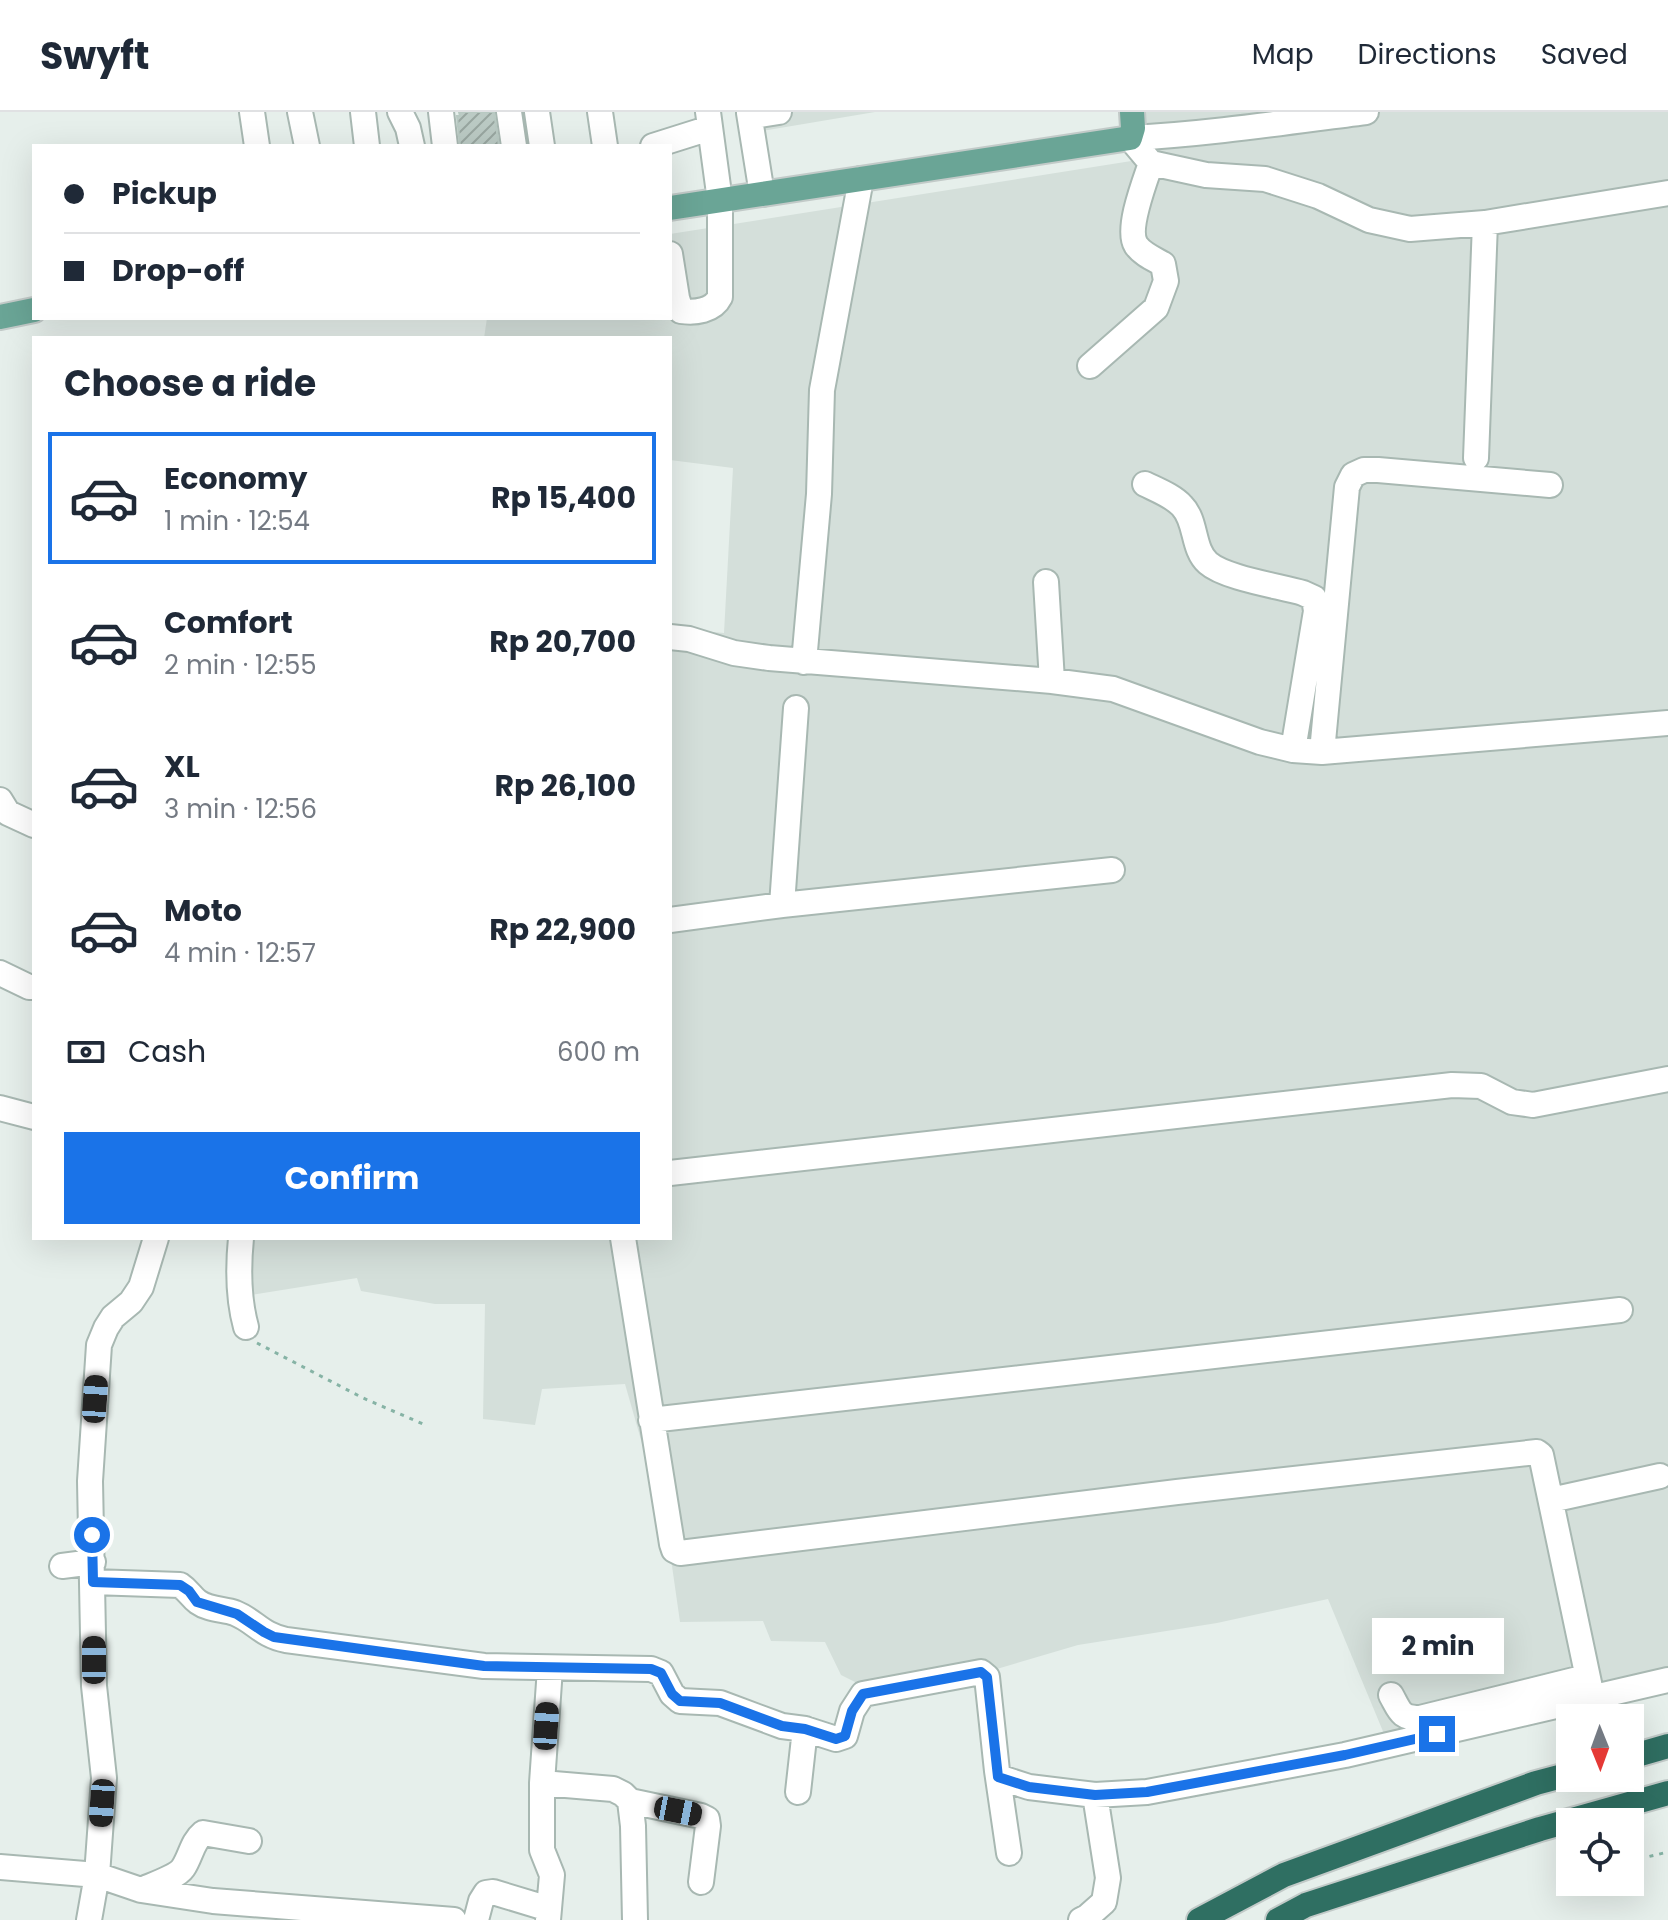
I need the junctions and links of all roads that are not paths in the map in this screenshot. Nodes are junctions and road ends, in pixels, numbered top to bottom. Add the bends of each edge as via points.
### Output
1 (252, 112) edge
2 (300, 112) edge
3 (363, 112) edge
4 (399, 112) edge
5 (441, 112) edge
6 (509, 112) edge
7 (537, 112) edge
8 (600, 112) edge
9 (779, 112) edge
10 (1132, 112) edge
11 (1366, 112) edge
12 (749, 113) edge
13 (1268, 118) edge
14 (709, 120) edge
15 (1130, 138) junction
16 (257, 144) edge
17 (307, 144) edge
18 (367, 144) edge
19 (395, 144) edge
20 (412, 144) edge
21 (445, 144) edge
22 (514, 144) edge
23 (542, 144) edge
24 (605, 144) edge
25 (657, 144) edge
26 (1151, 163) junction
27 (861, 179) junction
28 (1668, 193) edge
29 (762, 194) junction
30 (720, 201) junction
31 (672, 208) edge
32 (1485, 223) junction
33 (672, 267) edge
34 (32, 310) edge
35 (0, 317) edge
36 (1090, 366) dead end
37 (1476, 458) dead end
38 (1145, 484) dead end
39 (1550, 485) dead end
40 (1046, 582) dead end
41 (672, 637) edge
42 (804, 662) junction
43 (1052, 681) junction
44 (796, 708) dead end
45 (1668, 723) edge
46 (1293, 750) junction
47 (1322, 752) junction
48 (0, 800) edge
49 (32, 824) edge
50 (1112, 870) dead end
51 (782, 905) junction
52 (672, 920) edge
53 (0, 973) edge
54 (32, 987) edge
55 (1668, 1079) edge
56 (0, 1108) edge
57 (32, 1116) edge
58 (672, 1173) edge
59 (155, 1240) edge
60 (241, 1240) edge
61 (623, 1240) edge
62 (1620, 1310) dead end
63 (246, 1327) road end
64 (651, 1420) junction
65 (1660, 1476) dead end
66 (1551, 1500) junction
67 (62, 1566) dead end
68 (93, 1572) junction
69 (550, 1668) junction
70 (1668, 1680) edge
71 (1589, 1687) junction
72 (1391, 1695) dead end
73 (805, 1729) junction
74 (1668, 1746) edge
75 (1644, 1753) edge
76 (998, 1777) junction
77 (1556, 1778) edge
78 (542, 1783) junction
79 (798, 1792) dead end
80 (1668, 1793) edge
81 (1095, 1795) junction
82 (630, 1801) junction
83 (249, 1841) dead end
84 (1009, 1853) dead end
85 (0, 1867) edge
86 (97, 1875) junction
87 (701, 1882) dead end
88 (141, 1890) junction
89 (548, 1914) edge
90 (417, 1919) edge
91 (89, 1920) edge
92 (454, 1920) edge
93 (476, 1920) edge
94 (635, 1920) edge
95 (1081, 1920) edge
96 (1199, 1920) edge
97 (1278, 1920) edge

1 - 16 street
2 - 17 street
3 - 18 street
4 - 19 street
4 - 20 street
5 - 21 street
6 - 22 street
7 - 23 street
8 - 24 street
9 - 12 street
10 - 15 main road
11 - 13 street
12 - 29 street
13 - 15 street
14 - 25 street
14 - 30 street
15 - 26 street
15 - 27 main road
26 - 32 street via 1206,175 1265,179 1369,220 1410,229
26 - 36 street via 1132,230 1135,244 1163,264 1166,281 1156,308
27 - 29 main road
27 - 42 street via 822,390
28 - 32 street
29 - 30 main road
30 - 31 main road
30 - 33 street via 716,304 681,311
32 - 37 street
34 - 35 main road
38 - 46 street via 1183,507 1210,565 1314,598
39 - 47 street via 1378,470 1353,475 1347,487
40 - 43 street
41 - 42 street via 734,653
42 - 43 street
43 - 46 street via 1113,689
44 - 51 street
45 - 47 street
46 - 47 street
48 - 49 street via 8,813
50 - 51 street
51 - 52 street
53 - 54 street
55 - 58 street via 1533,1105 1512,1102 1481,1086 1452,1085
56 - 57 street
59 - 68 street via 141,1287 113,1317 99,1345 90,1481
60 - 63 street
61 - 64 street
62 - 64 street
64 - 66 street via 672,1544 680,1553 1537,1452
65 - 66 street
66 - 71 street
67 - 68 street
68 - 69 street via 180,1585 197,1602 237,1614 286,1640 484,1666
68 - 86 street via 94,1686 104,1778
69 - 73 street via 651,1669 661,1673 680,1701 720,1703
69 - 78 street
70 - 71 street
71 - 72 street via 1420,1718 1407,1718
71 - 81 street via 1345,1755 1147,1792
73 - 76 street via 836,1739 845,1736 863,1694 981,1672 987,1677
73 - 79 street
74 - 75 highway
76 - 81 street via 1029,1787
76 - 84 street
77 - 96 highway via 1284,1875
78 - 82 street via 613,1789
78 - 89 street via 542,1850 552,1875
80 - 97 highway via 1306,1905
81 - 95 street via 1108,1878 1104,1902
82 - 87 street via 707,1819
82 - 94 street
83 - 88 street via 203,1833 178,1873
85 - 86 street
86 - 88 street
86 - 91 street
88 - 90 street
89 - 93 street via 493,1892 481,1901
90 - 92 street

